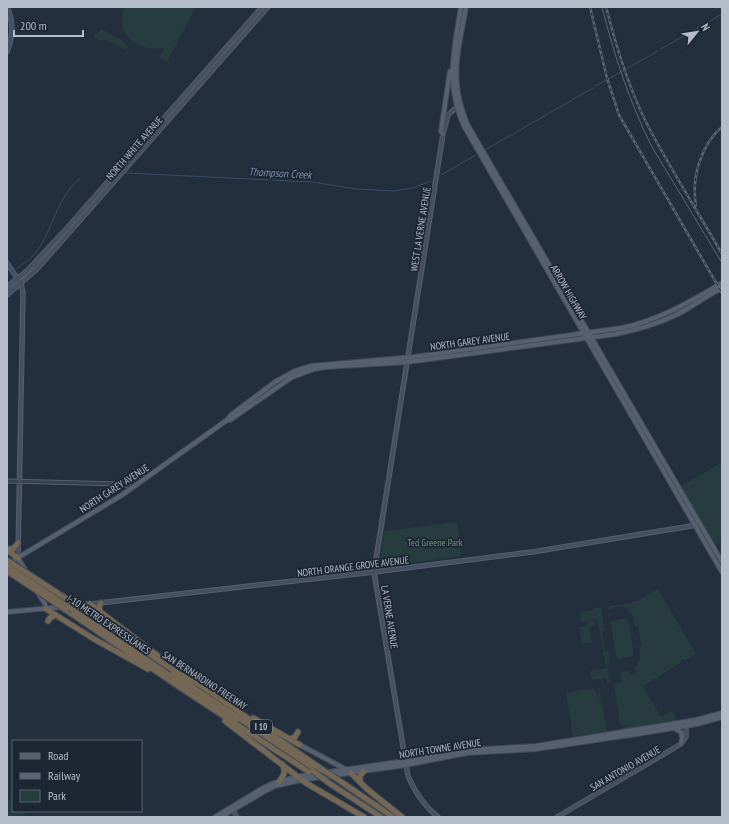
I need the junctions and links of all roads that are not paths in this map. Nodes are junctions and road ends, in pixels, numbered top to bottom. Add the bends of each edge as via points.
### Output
1 (7, 7) edge
2 (262, 7) edge
3 (268, 7) edge
4 (461, 7) edge
5 (466, 7) edge
6 (7, 52) edge
7 (452, 67) junction
8 (459, 106) junction
9 (443, 134) junction
10 (7, 263) edge
11 (18, 279) junction
12 (722, 283) edge
13 (21, 284) junction
14 (7, 287) edge
15 (722, 288) edge
16 (7, 295) edge
17 (694, 299) junction
18 (689, 307) junction
19 (661, 316) junction
20 (652, 324) junction
21 (587, 336) junction
22 (552, 338) junction
23 (533, 341) junction
24 (537, 345) junction
25 (522, 347) junction
26 (472, 349) junction
27 (468, 354) junction
28 (408, 360) junction
29 (283, 377) junction
30 (271, 390) junction
31 (226, 420) junction
32 (7, 481) edge
33 (20, 482) junction
34 (132, 488) junction
35 (697, 523) junction
36 (18, 543) junction
37 (7, 550) edge
38 (18, 558) junction
39 (7, 560) edge
40 (722, 562) edge
41 (7, 565) edge
42 (722, 570) edge
43 (7, 571) edge
44 (374, 572) junction
45 (101, 602) junction
46 (90, 604) junction
47 (46, 608) junction
48 (7, 612) edge
49 (100, 612) junction
50 (88, 613) junction
51 (55, 615) junction
52 (48, 621) dead end
53 (176, 672) junction
54 (200, 685) junction
55 (181, 688) junction
56 (193, 696) junction
57 (722, 712) edge
58 (722, 717) edge
59 (687, 724) junction
60 (673, 728) junction
61 (298, 732) dead end
62 (289, 739) junction
63 (681, 744) junction
64 (300, 745) joint
65 (282, 763) junction
66 (332, 763) junction
67 (406, 763) junction
68 (316, 771) junction
69 (364, 771) junction
70 (349, 772) junction
71 (300, 778) junction
72 (332, 778) junction
73 (279, 782) junction
74 (360, 782) junction
75 (232, 808) junction
76 (215, 817) edge
77 (222, 817) edge
78 (237, 817) edge
79 (364, 817) edge
80 (376, 817) edge
81 (381, 817) edge
82 (387, 817) edge
83 (393, 817) edge
84 (402, 817) edge
85 (438, 817) edge
86 (557, 817) edge

1 - 6 main road via 13,25
2 - 11 main road, NORTH WHITE AVENUE via 67,228
3 - 13 main road, NORTH WHITE AVENUE
4 - 7 main road, ARROW HIGHWAY
5 - 8 main road via 457,67
7 - 8 main road, ARROW HIGHWAY via 453,88
7 - 9 main road
8 - 9 main road, WEST LA VERNE AVENUE via 448,115
8 - 21 main road, ARROW HIGHWAY via 466,124
9 - 28 main road, WEST LA VERNE AVENUE
10 - 11 main road
11 - 13 main road
11 - 14 main road, NORTH WHITE AVENUE
12 - 17 main road, NORTH GAREY AVENUE
13 - 16 main road, NORTH WHITE AVENUE
13 - 33 main road via 23,296
15 - 18 main road, NORTH GAREY AVENUE
17 - 18 main road
17 - 19 main road, NORTH GAREY AVENUE
18 - 20 main road, NORTH GAREY AVENUE
19 - 20 main road via 662,318
19 - 21 main road, NORTH GAREY AVENUE via 633,326
20 - 21 main road, NORTH GAREY AVENUE via 623,332
21 - 22 main road, NORTH GAREY AVENUE
21 - 24 main road, NORTH GAREY AVENUE
21 - 35 main road, ARROW HIGHWAY
22 - 23 main road, NORTH GAREY AVENUE
22 - 24 main road
23 - 25 main road
23 - 26 main road, NORTH GAREY AVENUE
24 - 25 main road, NORTH GAREY AVENUE
25 - 27 main road, NORTH GAREY AVENUE
26 - 27 main road
26 - 28 main road, NORTH GAREY AVENUE
27 - 28 main road, NORTH GAREY AVENUE
28 - 29 main road, NORTH GAREY AVENUE via 318,365 303,368
28 - 30 main road, NORTH GAREY AVENUE via 314,369 292,377
28 - 44 main road, LA VERNE AVENUE
29 - 30 main road via 270,388
29 - 31 main road, NORTH GAREY AVENUE
30 - 31 main road, NORTH GAREY AVENUE via 230,420
31 - 34 main road, NORTH GAREY AVENUE
32 - 33 street
33 - 34 street via 121,484
33 - 36 main road
34 - 38 main road, NORTH GAREY AVENUE
35 - 40 main road, ARROW HIGHWAY
35 - 42 main road, ARROW HIGHWAY
35 - 44 main road, NORTH ORANGE GROVE AVENUE via 548,549
36 - 37 highway
36 - 38 main road
37 - 38 highway
38 - 41 main road, NORTH GAREY AVENUE
38 - 47 main road
39 - 50 highway, SAN BERNARDINO FREEWAY / I 10, bridge
41 - 68 highway, I-10 METRO EXPRESSLANES, bridge
43 - 55 highway, SAN BERNARDINO FREEWAY / I 10, bridge
44 - 45 main road, NORTH ORANGE GROVE AVENUE
44 - 67 main road, LA VERNE AVENUE
45 - 46 main road, NORTH ORANGE GROVE AVENUE
45 - 49 highway
46 - 47 main road, NORTH ORANGE GROVE AVENUE
46 - 49 highway
47 - 48 main road, NORTH ORANGE GROVE AVENUE
47 - 51 highway
49 - 53 highway
50 - 53 highway, SAN BERNARDINO FREEWAY / I 10
50 - 68 highway, I-10 METRO EXPRESSLANES via 91,619
51 - 52 highway
51 - 55 highway
53 - 54 highway, SAN BERNARDINO FREEWAY / I 10
54 - 62 highway
54 - 68 highway, SAN BERNARDINO FREEWAY / I 10
55 - 56 highway, SAN BERNARDINO FREEWAY / I 10
56 - 65 highway
56 - 68 highway, SAN BERNARDINO FREEWAY / I 10
57 - 59 main road, NORTH TOWNE AVENUE
58 - 59 main road, NORTH TOWNE AVENUE
59 - 60 main road, NORTH TOWNE AVENUE
59 - 63 main road via 686,737
59 - 67 main road, NORTH TOWNE AVENUE via 536,746 466,750
60 - 63 main road via 682,733
60 - 67 main road, NORTH TOWNE AVENUE via 536,749 467,753
61 - 62 highway
62 - 64 highway
63 - 86 main road, SAN ANTONIO AVENUE
64 - 66 main road
65 - 71 highway
65 - 73 highway via 285,771
66 - 70 main road
66 - 72 main road
67 - 69 main road, NORTH TOWNE AVENUE
67 - 70 main road, NORTH TOWNE AVENUE
67 - 85 main road, LA VERNE AVENUE via 408,776 418,795
68 - 72 highway, SAN BERNARDINO FREEWAY / I 10, bridge
68 - 72 highway, SAN BERNARDINO FREEWAY / I 10, bridge
69 - 70 main road, NORTH TOWNE AVENUE
69 - 74 highway via 360,776
70 - 72 main road, NORTH TOWNE AVENUE
70 - 74 highway
71 - 72 main road, NORTH TOWNE AVENUE
71 - 73 main road, NORTH TOWNE AVENUE
71 - 75 main road, NORTH TOWNE AVENUE via 275,786
71 - 79 highway
72 - 80 highway, SAN BERNARDINO FREEWAY / I 10
72 - 81 highway
72 - 82 highway
72 - 83 highway, SAN BERNARDINO FREEWAY / I 10
73 - 75 main road, NORTH TOWNE AVENUE via 263,788
74 - 84 highway
75 - 76 main road, NORTH TOWNE AVENUE
75 - 77 main road, NORTH TOWNE AVENUE
75 - 78 main road

